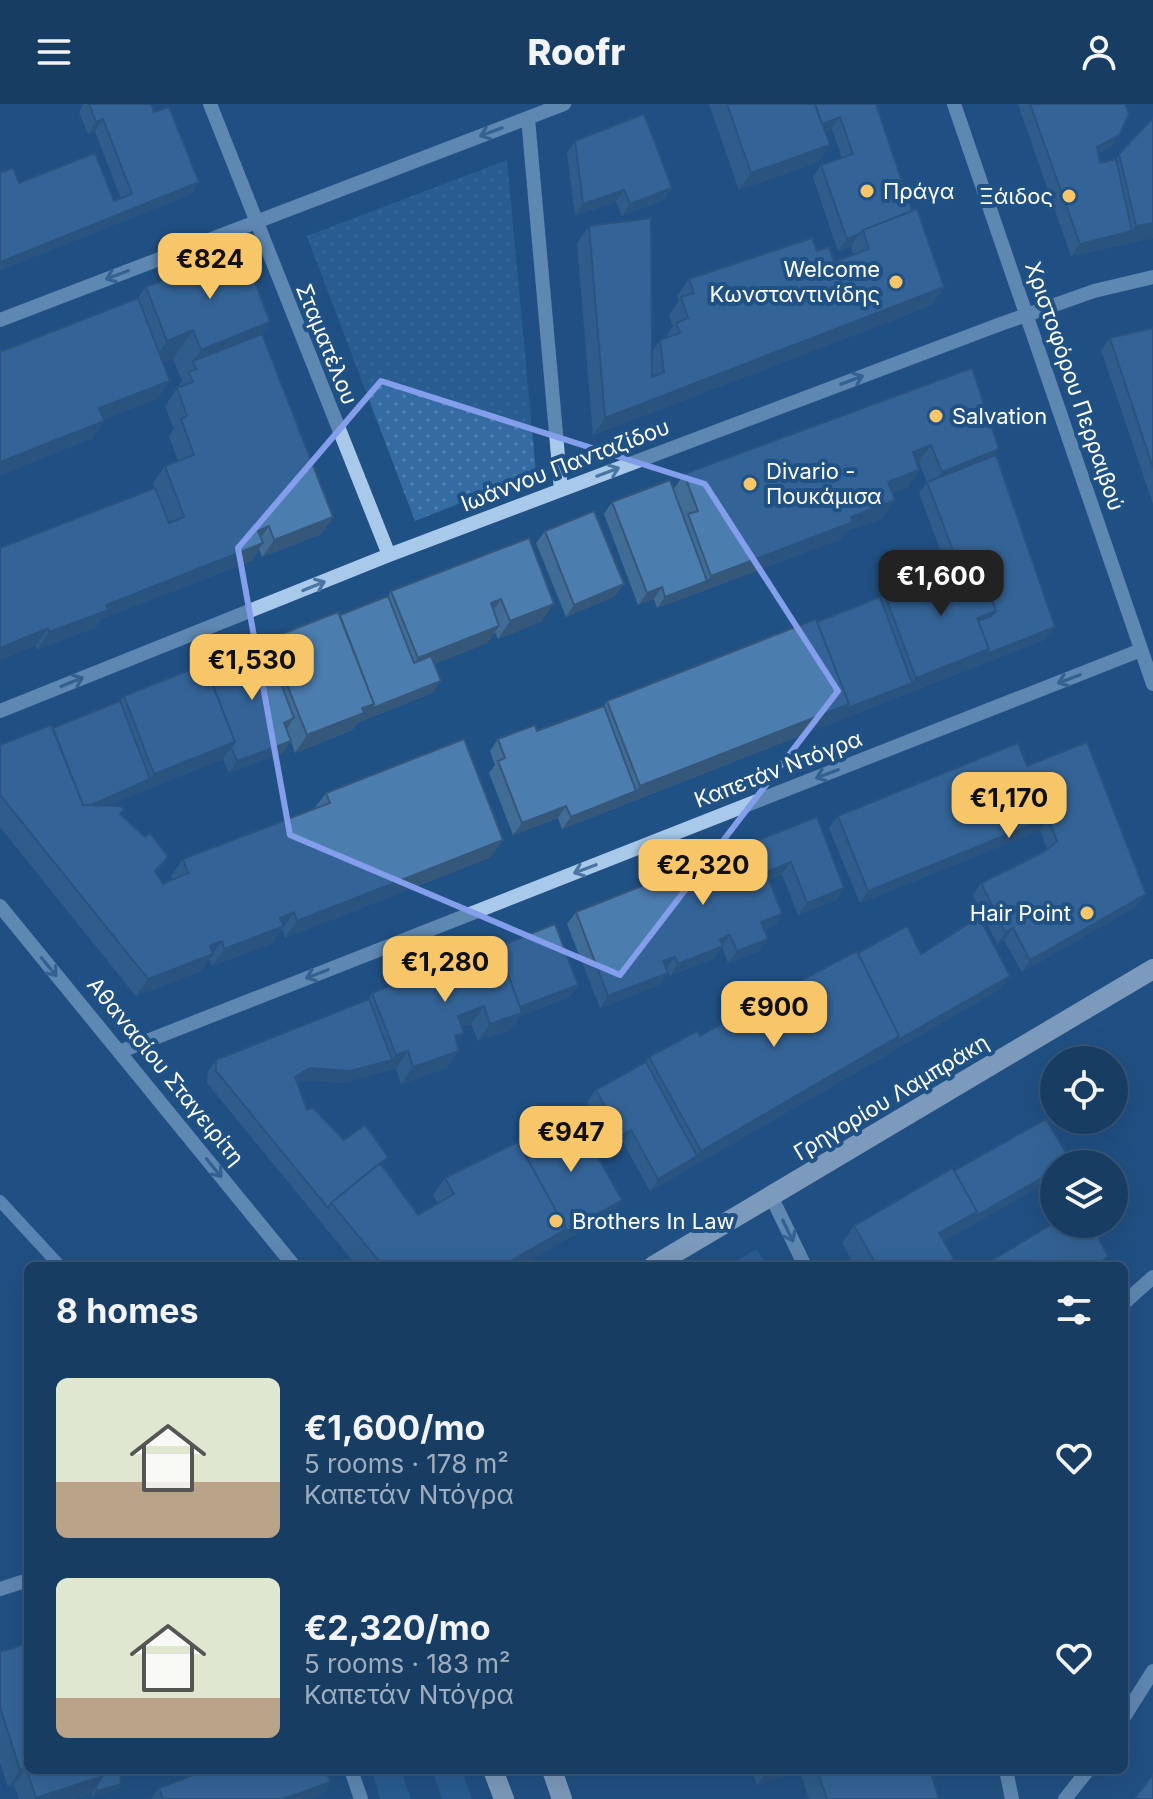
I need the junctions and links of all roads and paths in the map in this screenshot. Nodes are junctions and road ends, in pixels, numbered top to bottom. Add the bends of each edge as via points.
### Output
1 (210, 104) edge
2 (564, 104) edge
3 (954, 104) edge
4 (528, 118) junction
5 (255, 223) junction
6 (1153, 277) edge
7 (1028, 314) junction
8 (0, 320) edge
9 (561, 490) junction
10 (389, 555) junction
11 (1141, 650) junction
12 (1153, 684) edge
13 (0, 711) edge
14 (0, 906) edge
15 (1153, 969) edge
16 (119, 1052) junction
17 (771, 1196) junction
18 (291, 1262) edge
19 (660, 1262) edge
20 (803, 1262) edge
21 (1153, 1277) edge
22 (1128, 1299) edge
23 (24, 1581) edge
24 (0, 1589) edge
25 (1153, 1671) edge
26 (1128, 1711) edge
27 (352, 1774) edge
28 (495, 1774) edge
29 (553, 1774) edge
30 (1007, 1774) edge
31 (1085, 1774) edge
32 (361, 1799) edge
33 (504, 1799) edge
34 (562, 1799) edge
35 (1012, 1799) edge
36 (1065, 1799) edge

1 - 5 street, Σταματέλου
2 - 4 street
3 - 7 street, Χριστοφόρου Περραιβού
4 -> 5 street
4 - 9 street
5 -> 8 street
5 - 10 street, Σταματέλου
6 - 7 street, Ιωάννου Πανταζίδου
9 -> 7 street, Ιωάννου Πανταζίδου
7 - 11 street, Χριστοφόρου Περραιβού
9 - 10 street, Ιωάννου Πανταζίδου
13 -> 10 street, Ιωάννου Πανταζίδου
11 - 12 street, Χριστοφόρου Περραιβού
11 -> 16 street, Καπετάν Ντόγρα
14 -> 16 street, Αθανασίου Σταγειρίτη
15 - 17 main road, Γρηγορίου Λαμπράκη
16 -> 18 street, Αθανασίου Σταγειρίτη
17 - 19 main road, Γρηγορίου Λαμπράκη
17 -> 20 street
21 - 22 street
23 - 24 street
25 - 26 street
27 - 32 street
28 - 33 main road
29 - 34 main road
30 - 35 street
31 - 36 street

